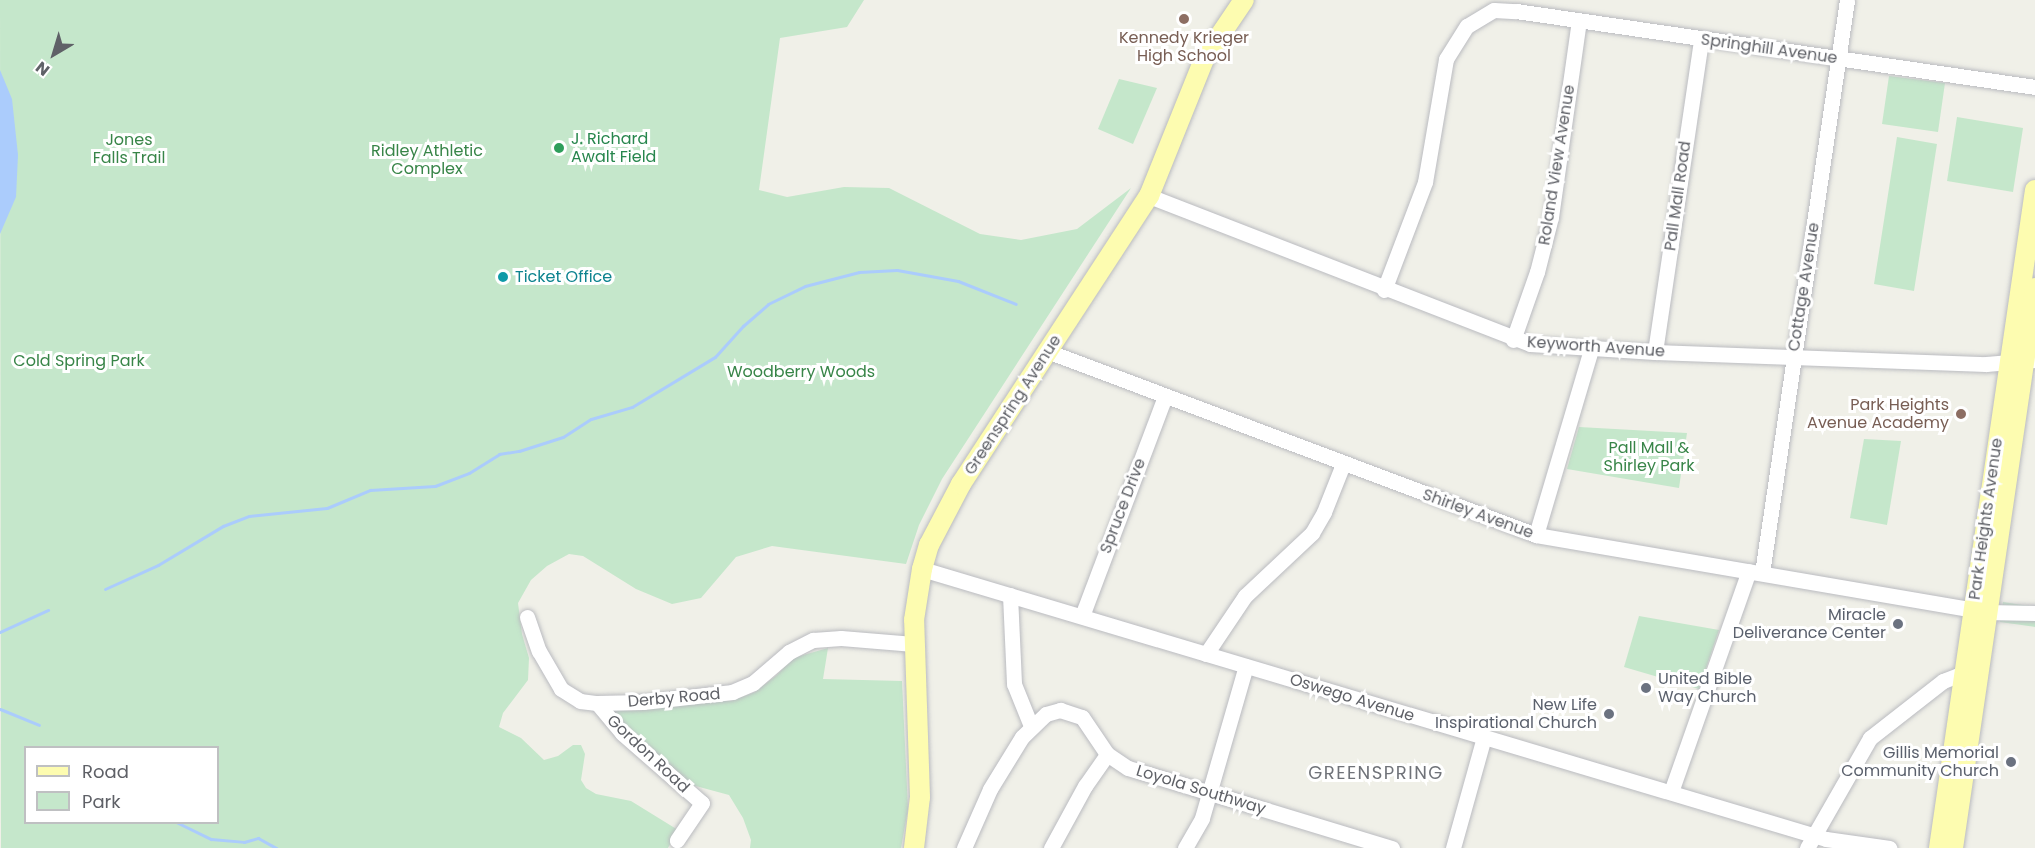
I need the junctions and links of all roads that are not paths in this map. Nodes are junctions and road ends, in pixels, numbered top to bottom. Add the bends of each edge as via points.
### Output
1 (1244, 0) edge
2 (1847, 0) edge
3 (1579, 21) junction
4 (1701, 39) junction
5 (1839, 58) junction
6 (2035, 87) edge
7 (2035, 190) edge
8 (1149, 196) junction
9 (2035, 288) edge
10 (1384, 290) junction
11 (1513, 340) junction
12 (1591, 349) junction
13 (1047, 351) junction
14 (1655, 352) junction
15 (1794, 357) junction
16 (2022, 361) edge
17 (1165, 396) junction
18 (1343, 464) junction
19 (1536, 535) junction
20 (922, 569) junction
21 (1756, 572) junction
22 (1010, 595) junction
23 (1980, 611) junction
24 (2035, 613) edge
25 (1082, 616) junction
26 (527, 617) dead end
27 (914, 644) junction
28 (1206, 654) junction
29 (1246, 666) junction
30 (1971, 674) junction
31 (597, 703) junction
32 (1031, 726) junction
33 (1484, 737) junction
34 (1107, 754) junction
35 (1671, 792) junction
36 (1209, 794) junction
37 (677, 840) dead end
38 (1811, 841) edge
39 (914, 848) edge
40 (964, 848) edge
41 (1051, 848) edge
42 (1185, 848) edge
43 (1392, 848) edge
44 (1453, 848) edge
45 (1889, 848) edge
46 (1939, 848) edge
47 (1953, 848) edge

1 - 8 main road, Greenspring Avenue via 1204,58
2 - 5 street, Cottage Avenue
3 - 4 street, Springhill Avenue
3 - 10 street, Springhill Avenue via 1504,9 1484,14 1467,26 1446,59 1425,182
3 - 11 street, Roland View Avenue via 1549,225
4 - 5 street, Springhill Avenue
4 - 14 street, Pall Mall Road
5 - 6 street, Springhill Avenue
5 - 15 street, Cottage Avenue
7 - 16 main road, Park Heights Avenue
8 - 10 street, Keyworth Avenue
8 - 13 main road, Greenspring Avenue
9 - 16 main road, Park Heights Avenue
10 - 11 street, Keyworth Avenue
11 - 12 street, Keyworth Avenue via 1546,347
12 - 14 street, Keyworth Avenue
12 - 19 street
13 - 17 street, Shirley Avenue
13 - 20 main road, Greenspring Avenue via 948,506
14 - 15 street, Keyworth Avenue
15 - 16 street, Keyworth Avenue via 1986,364
15 - 21 street, Cottage Avenue
16 - 23 main road, Park Heights Avenue
17 - 18 street, Shirley Avenue
17 - 25 street, Spruce Drive
18 - 19 street, Shirley Avenue
18 - 28 street via 1312,533 1245,596
19 - 21 street, Shirley Avenue
20 - 22 street, Oswego Avenue
20 - 27 main road, Greenspring Avenue
21 - 23 street, Shirley Avenue
21 - 35 street, Cottage Avenue
22 - 25 street, Oswego Avenue
22 - 32 street via 1014,684
23 - 24 street, Shirley Avenue
23 - 30 main road, Park Heights Avenue
25 - 28 street, Oswego Avenue
26 - 31 street, Derby Road via 539,651 561,689 569,696
27 - 31 street, Derby Road via 841,638 813,640 732,692
27 - 39 main road, Greenspring Avenue via 920,797
28 - 29 street, Oswego Avenue
29 - 33 street, Oswego Avenue
29 - 36 street
30 - 38 street via 1943,681 1870,738
30 - 46 main road, Park Heights Avenue
30 - 47 main road, Park Heights Avenue
31 - 37 street, Gordon Road via 622,733 702,803
32 - 34 street, Loyola Southway via 1053,711 1074,713 1088,724
32 - 40 street, Loyola Southway via 990,789
33 - 35 street, Oswego Avenue
33 - 44 street
34 - 36 street, Loyola Southway via 1128,768
34 - 41 street
35 - 38 street, Oswego Avenue
36 - 42 street via 1202,818
36 - 43 street, Loyola Southway
38 - 45 street, Oswego Avenue

